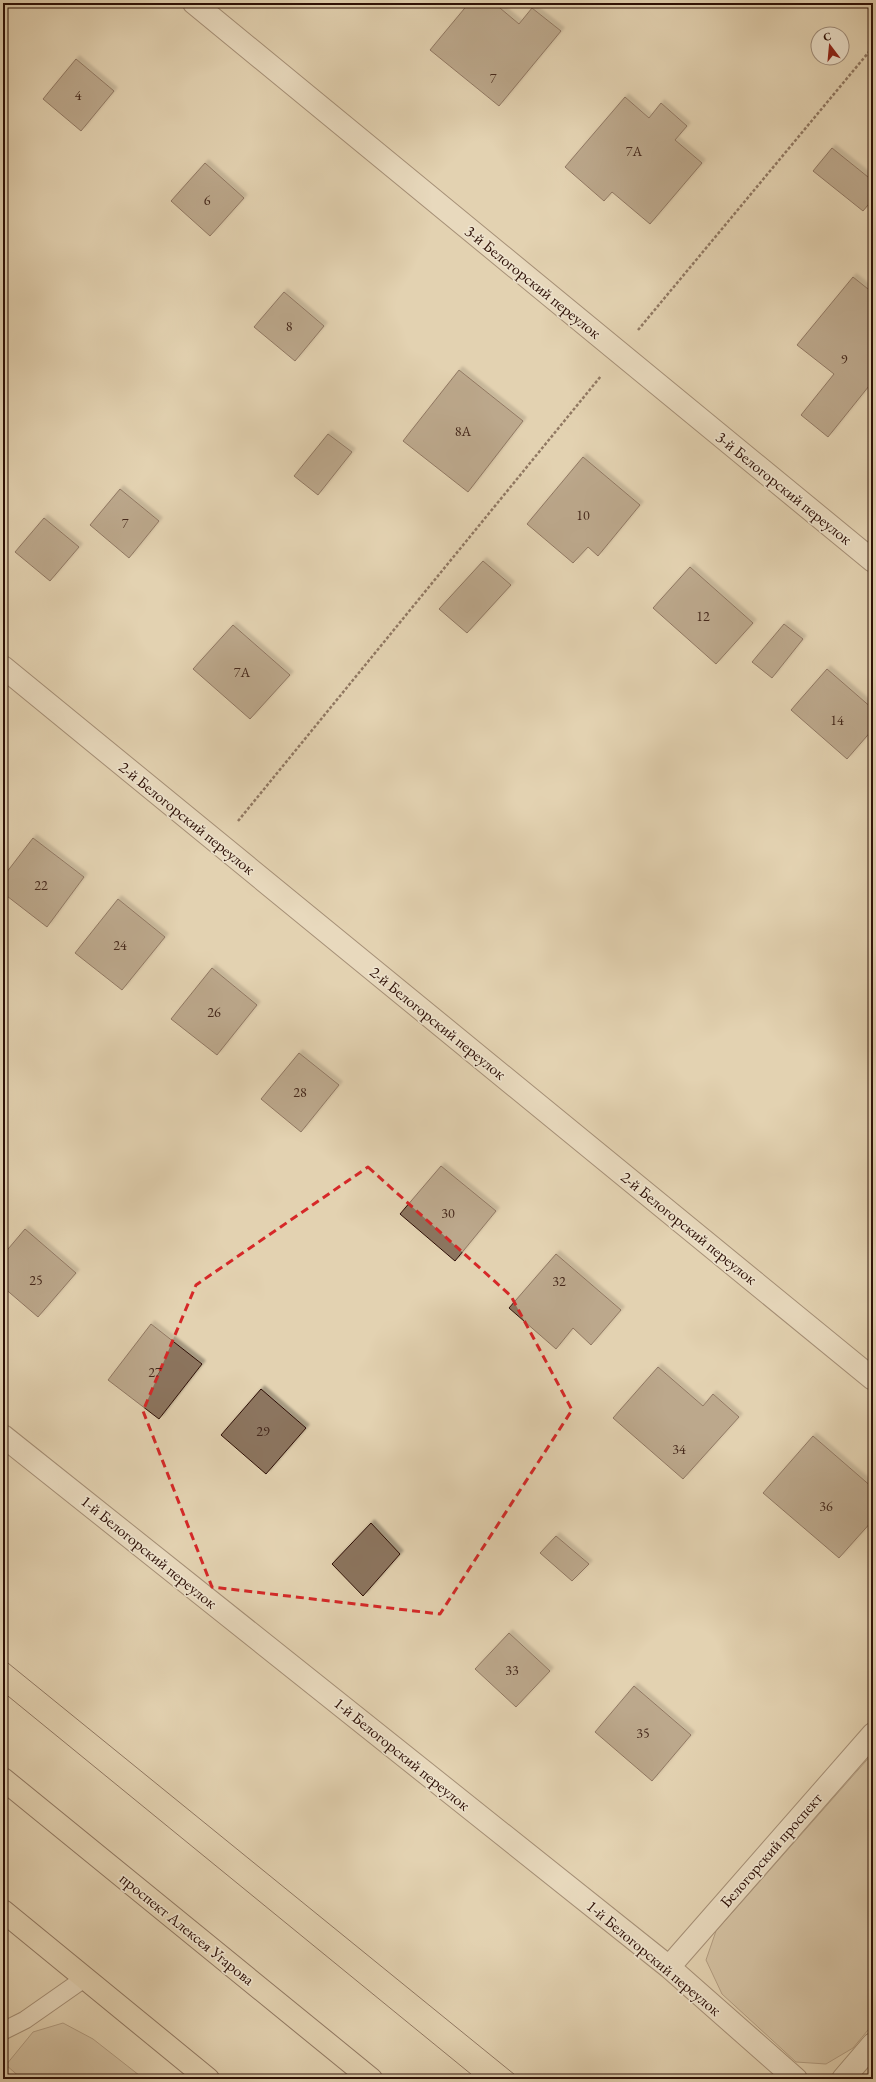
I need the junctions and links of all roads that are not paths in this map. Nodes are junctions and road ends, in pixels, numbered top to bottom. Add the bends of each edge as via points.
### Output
1 (194, 3) edge
2 (873, 561) edge
3 (3, 667) edge
4 (873, 1379) edge
5 (3, 1436) edge
6 (873, 1734) edge
7 (3, 1779) edge
8 (3, 1911) edge
9 (669, 1967) junction
10 (85, 1978) junction
11 (3, 2031) edge
12 (873, 2044) edge
13 (208, 2079) edge
14 (370, 2079) edge
15 (796, 2079) edge
16 (843, 2079) edge

1 - 2 street, 3-й Белогорский переулок
3 - 4 street, 2-й Белогорский переулок
5 - 9 street, 1-й Белогорский переулок
6 - 9 street, Белогорский проспект
7 - 14 main road, проспект Алексея Угарова
8 - 10 main road
9 - 15 street, 1-й Белогорский переулок
10 - 11 lane via 25,2020
10 - 13 main road
12 - 16 street

